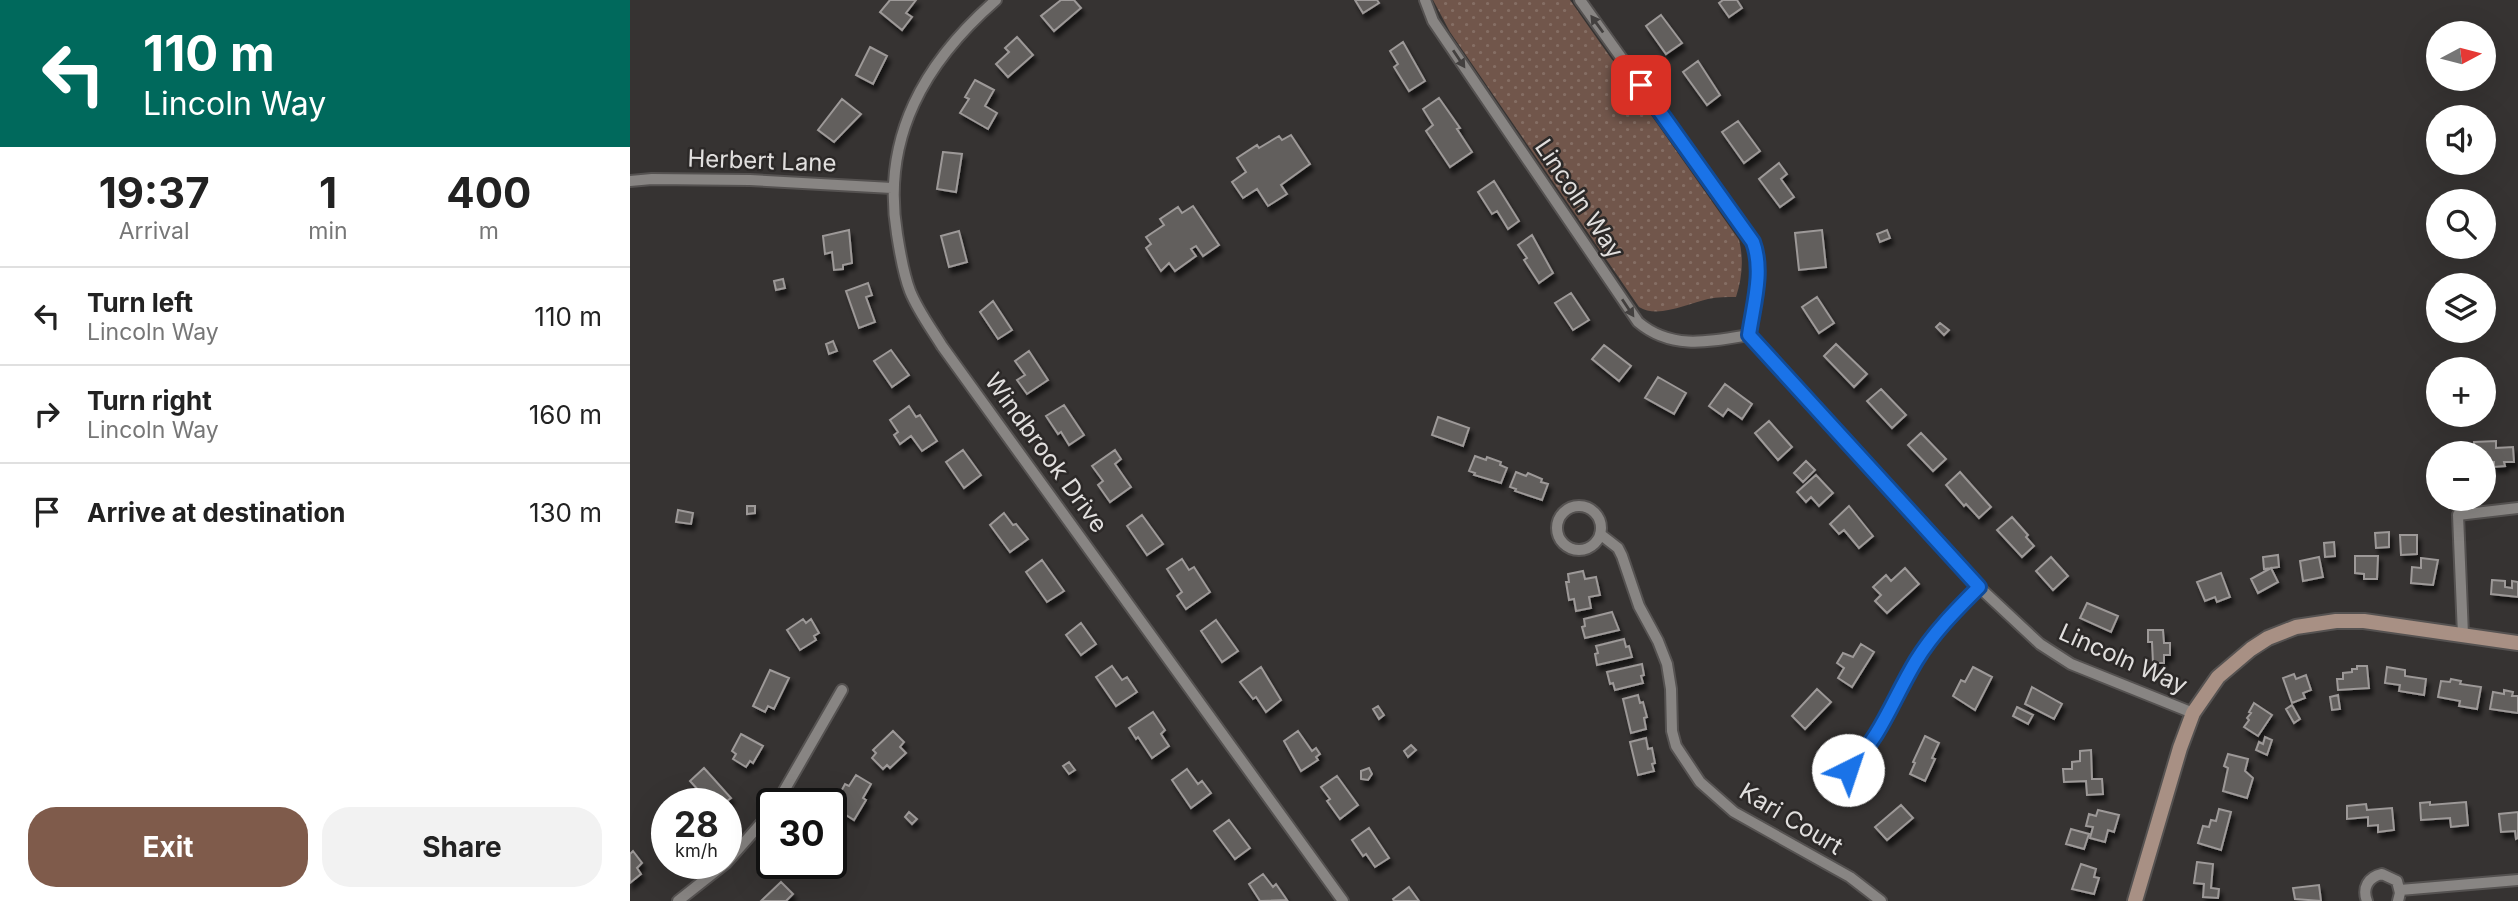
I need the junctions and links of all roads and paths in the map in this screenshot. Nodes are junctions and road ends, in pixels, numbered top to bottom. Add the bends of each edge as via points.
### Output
1 (996, 0) edge
2 (1425, 0) edge
3 (1580, 0) edge
4 (630, 181) edge
5 (892, 188) junction
6 (1749, 335) junction
7 (2518, 508) edge
8 (1600, 534) junction
9 (1979, 587) junction
10 (2463, 635) junction
11 (2518, 643) edge
12 (842, 690) dead end
13 (2193, 713) junction
14 (1848, 770) dead end
15 (786, 788) edge
16 (756, 829) edge
17 (2518, 880) edge
18 (2399, 896) edge
19 (678, 901) edge
20 (1343, 901) edge
21 (1881, 901) edge
22 (2135, 901) edge
23 (2367, 901) edge

1 - 5 street, Windbrook Drive via 954,41 923,85 907,121
2 -> 6 street, Lincoln Way via 1433,21 1638,322 1657,336 1684,342
6 -> 3 street via 1756,289 1753,242
4 - 5 street, Herbert Lane via 750,180
5 - 20 street, Windbrook Drive via 904,271 925,320
6 - 9 street, Lincoln Way
7 - 10 street via 2458,515
8 - 8 street, Kari Court via 1600,520 1586,506 1570,507 1558,521 1558,535 1570,548 1588,548
8 - 21 street, Kari Court via 1618,548 1639,606 1663,652 1670,676 1674,741 1691,770 1734,812 1850,877
9 - 13 street, Lincoln Way via 2056,656
9 - 14 street via 1926,646 1878,734
10 - 11 street
10 - 13 street via 2350,621 2297,627 2259,643 2234,662 2211,685
12 - 15 street
13 - 22 street
16 - 19 street via 726,863
17 - 18 street
18 - 23 street via 2393,877 2376,875 2365,887

